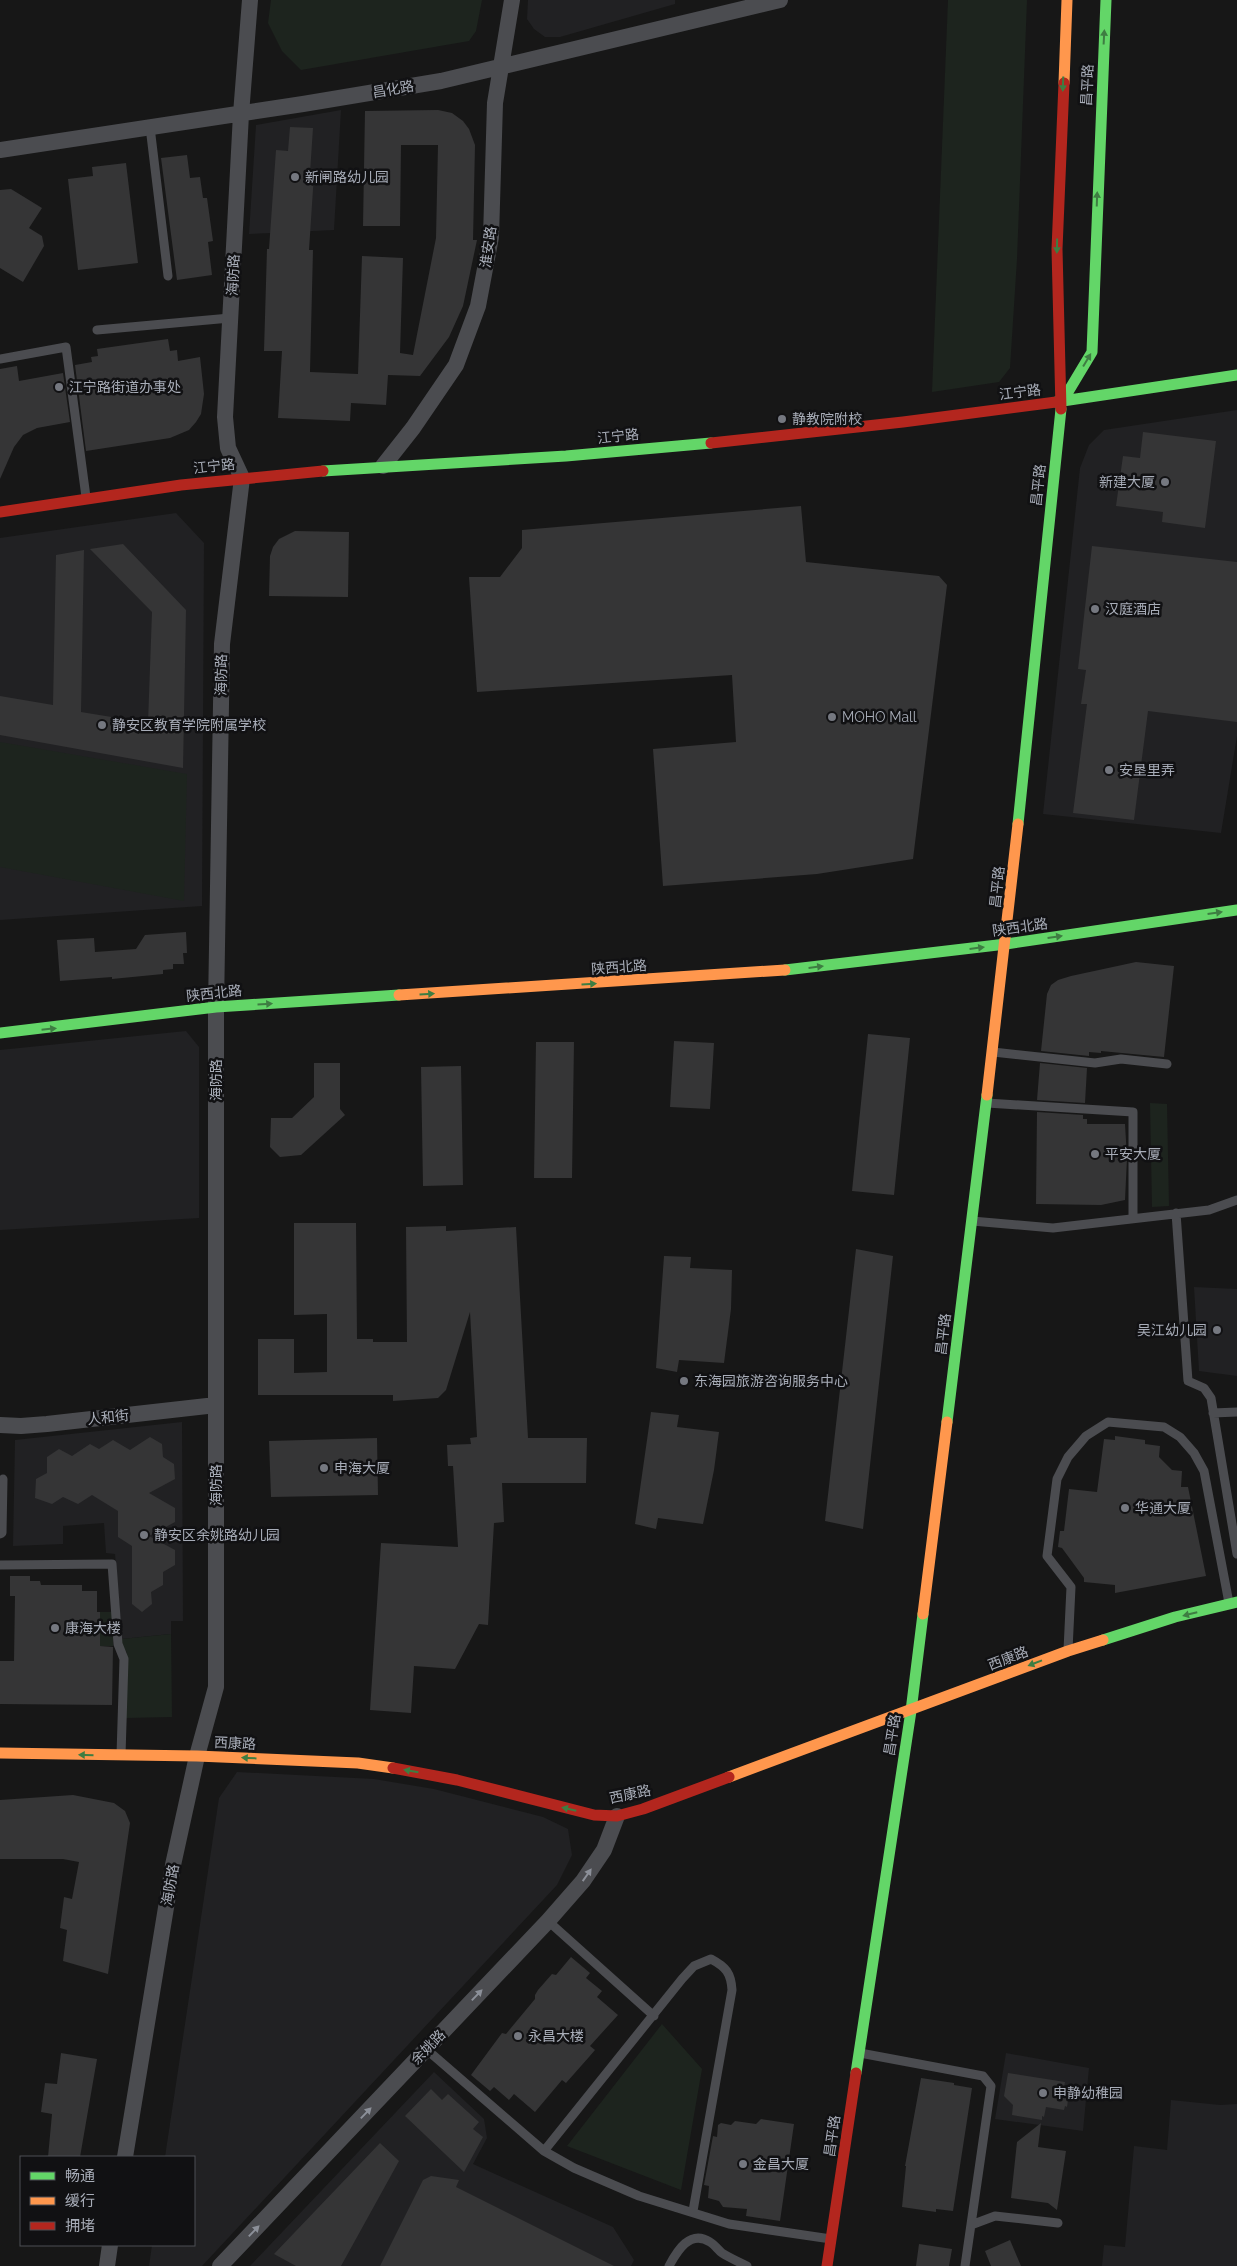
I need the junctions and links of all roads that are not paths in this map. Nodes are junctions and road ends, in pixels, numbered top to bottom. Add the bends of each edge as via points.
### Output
1 (250, 0) edge
2 (512, 0) edge
3 (780, 0) edge
4 (1067, 0) edge
5 (1106, 0) edge
6 (502, 65) junction
7 (241, 114) junction
8 (150, 127) junction
9 (0, 150) edge
10 (168, 276) dead end
11 (230, 318) junction
12 (97, 330) dead end
13 (0, 359) edge
14 (1237, 375) edge
15 (1062, 402) junction
16 (383, 466) junction
17 (242, 478) junction
18 (86, 500) junction
19 (0, 512) edge
20 (1237, 910) edge
21 (1006, 944) junction
22 (216, 1007) junction
23 (0, 1033) edge
24 (993, 1052) junction
25 (1167, 1064) dead end
26 (987, 1103) junction
27 (1237, 1200) edge
28 (1176, 1212) junction
29 (1133, 1217) junction
30 (972, 1222) junction
31 (216, 1405) junction
32 (1237, 1412) edge
33 (1213, 1413) junction
34 (0, 1425) edge
35 (3, 1479) dead end
36 (0, 1534) edge
37 (1237, 1554) edge
38 (0, 1565) edge
39 (1233, 1603) edge
40 (1068, 1651) junction
41 (911, 1710) junction
42 (0, 1753) edge
43 (121, 1755) junction
44 (197, 1756) junction
45 (617, 1816) junction
46 (548, 1921) junction
47 (654, 2016) junction
48 (426, 2049) junction
49 (859, 2053) junction
50 (544, 2151) junction
51 (125, 2156) edge
52 (693, 2211) junction
53 (1058, 2223) dead end
54 (971, 2225) junction
55 (831, 2239) junction
56 (110, 2246) edge
57 (107, 2266) edge
58 (220, 2266) edge
59 (669, 2266) edge
60 (747, 2266) edge
61 (827, 2266) edge
62 (965, 2266) edge

1 - 7 street, 海防路
2 - 6 street, 淮安路
3 - 6 street, 昌化路
4 -> 15 main road, 昌平路 via 1057,249
15 -> 5 main road, 昌平路 via 1092,352
6 - 7 street, 昌化路 via 440,81
6 - 16 street, 淮安路 via 495,103 491,237 478,306 456,365
7 - 8 street, 昌化路
7 - 11 street, 海防路
8 - 9 street, 昌化路
8 - 10 lane
11 - 12 lane
11 - 17 street, 海防路 via 225,417 228,448
13 - 18 lane via 66,347
14 - 15 main road, 江宁路
15 - 16 main road, 江宁路 via 749,439 566,456
15 - 21 main road, 昌平路
16 - 17 main road, 江宁路
17 - 18 main road, 江宁路
17 - 22 street, 海防路 via 222,644
18 - 19 main road, 江宁路
21 -> 20 main road, 陕西北路
22 -> 21 main road, 陕西北路 via 767,972
21 - 24 main road, 昌平路
23 -> 22 main road, 陕西北路
22 - 31 street, 海防路
24 - 25 lane via 1095,1063 1121,1059
24 - 26 main road, 昌平路
26 - 29 lane via 1133,1112
26 - 30 main road, 昌平路
27 - 28 lane via 1209,1210
28 - 29 lane
28 - 33 lane via 1188,1380 1204,1388
29 - 30 lane via 1053,1228
30 - 41 main road, 昌平路
31 - 34 street, 人和街 via 38,1425
31 - 44 street, 海防路 via 216,1687
32 - 33 lane
33 - 37 lane
35 - 36 lane
38 - 43 lane via 112,1564 118,1644 124,1659
39 -> 40 main road, 西康路 via 1175,1617
39 - 40 lane via 1204,1471 1194,1453 1180,1437 1164,1427 1108,1422 1086,1436 1068,1457 1056,1480 1048,1556 1071,1587
40 -> 41 main road, 西康路
41 - 45 main road, 西康路
41 - 49 main road, 昌平路
43 -> 42 main road, 西康路
43 - 44 main road, 西康路
45 -> 44 main road, 西康路 via 594,1814 408,1770 358,1763
44 - 51 street, 海防路 via 173,1865
46 -> 45 street, 余姚路 via 583,1881 604,1850
46 - 47 lane
48 -> 46 street, 余姚路
47 - 50 lane
47 - 52 lane via 694,1966 711,1960 731,1976 732,1990
48 - 50 lane
58 -> 48 street, 余姚路
49 - 54 lane via 983,2076 991,2086
49 - 55 main road, 昌平路
50 - 52 lane via 574,2168 639,2196
52 - 55 lane via 729,2224
53 - 54 lane via 995,2216
54 - 62 lane
55 - 61 main road, 昌平路
56 - 57 street
59 - 60 lane via 685,2242 701,2238

